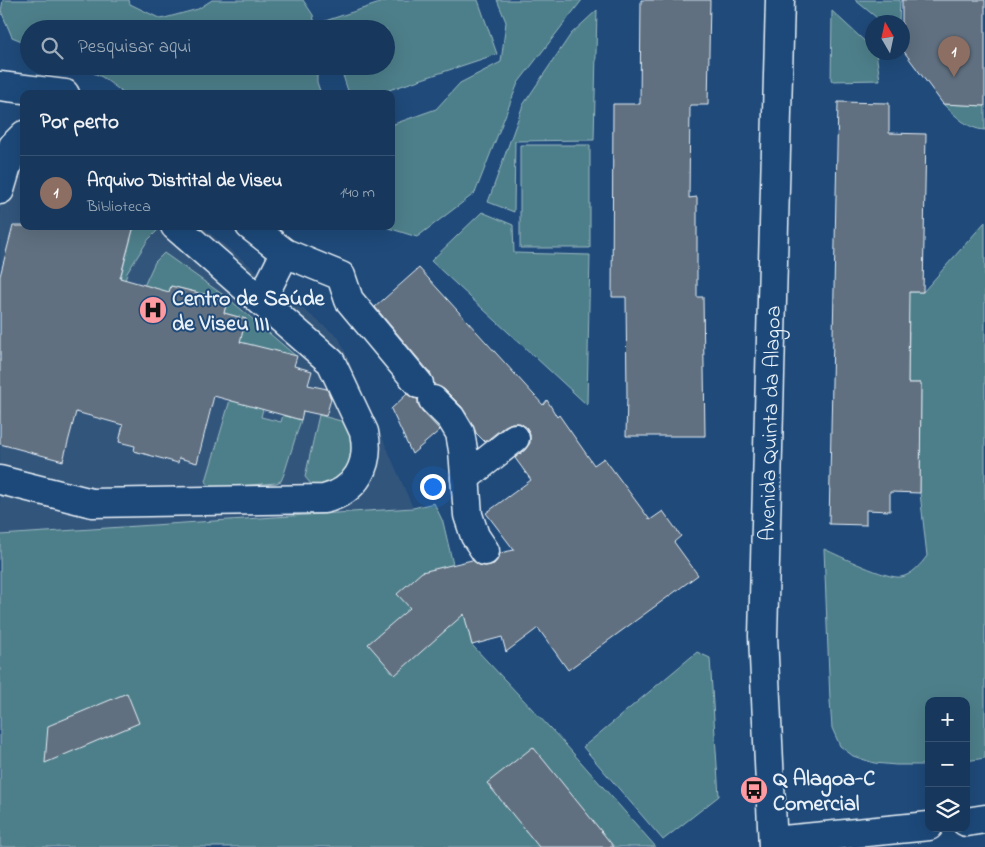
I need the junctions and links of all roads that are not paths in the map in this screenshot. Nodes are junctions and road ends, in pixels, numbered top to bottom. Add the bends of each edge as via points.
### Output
1 (780, 0) edge
2 (0, 86) edge
3 (32, 90) edge
4 (20, 139) edge
5 (0, 190) edge
6 (181, 230) edge
7 (255, 230) edge
8 (285, 253) junction
9 (261, 301) junction
10 (515, 438) dead end
11 (465, 478) junction
12 (0, 480) edge
13 (485, 551) dead end
14 (985, 818) edge
15 (970, 821) edge
16 (925, 826) edge
17 (773, 844) edge

1 - 17 street, Avenida Quinta da Alagoa via 763,636
2 - 3 street
4 - 5 street via 13,146
6 - 9 street
7 - 8 street
8 - 9 street
8 - 11 street via 341,276 349,300 451,418 460,433
9 - 12 street via 331,362 364,432 364,464 359,475 343,492 324,499 92,503
10 - 11 street
11 - 13 street via 468,515 475,536
14 - 15 street
16 - 17 street

